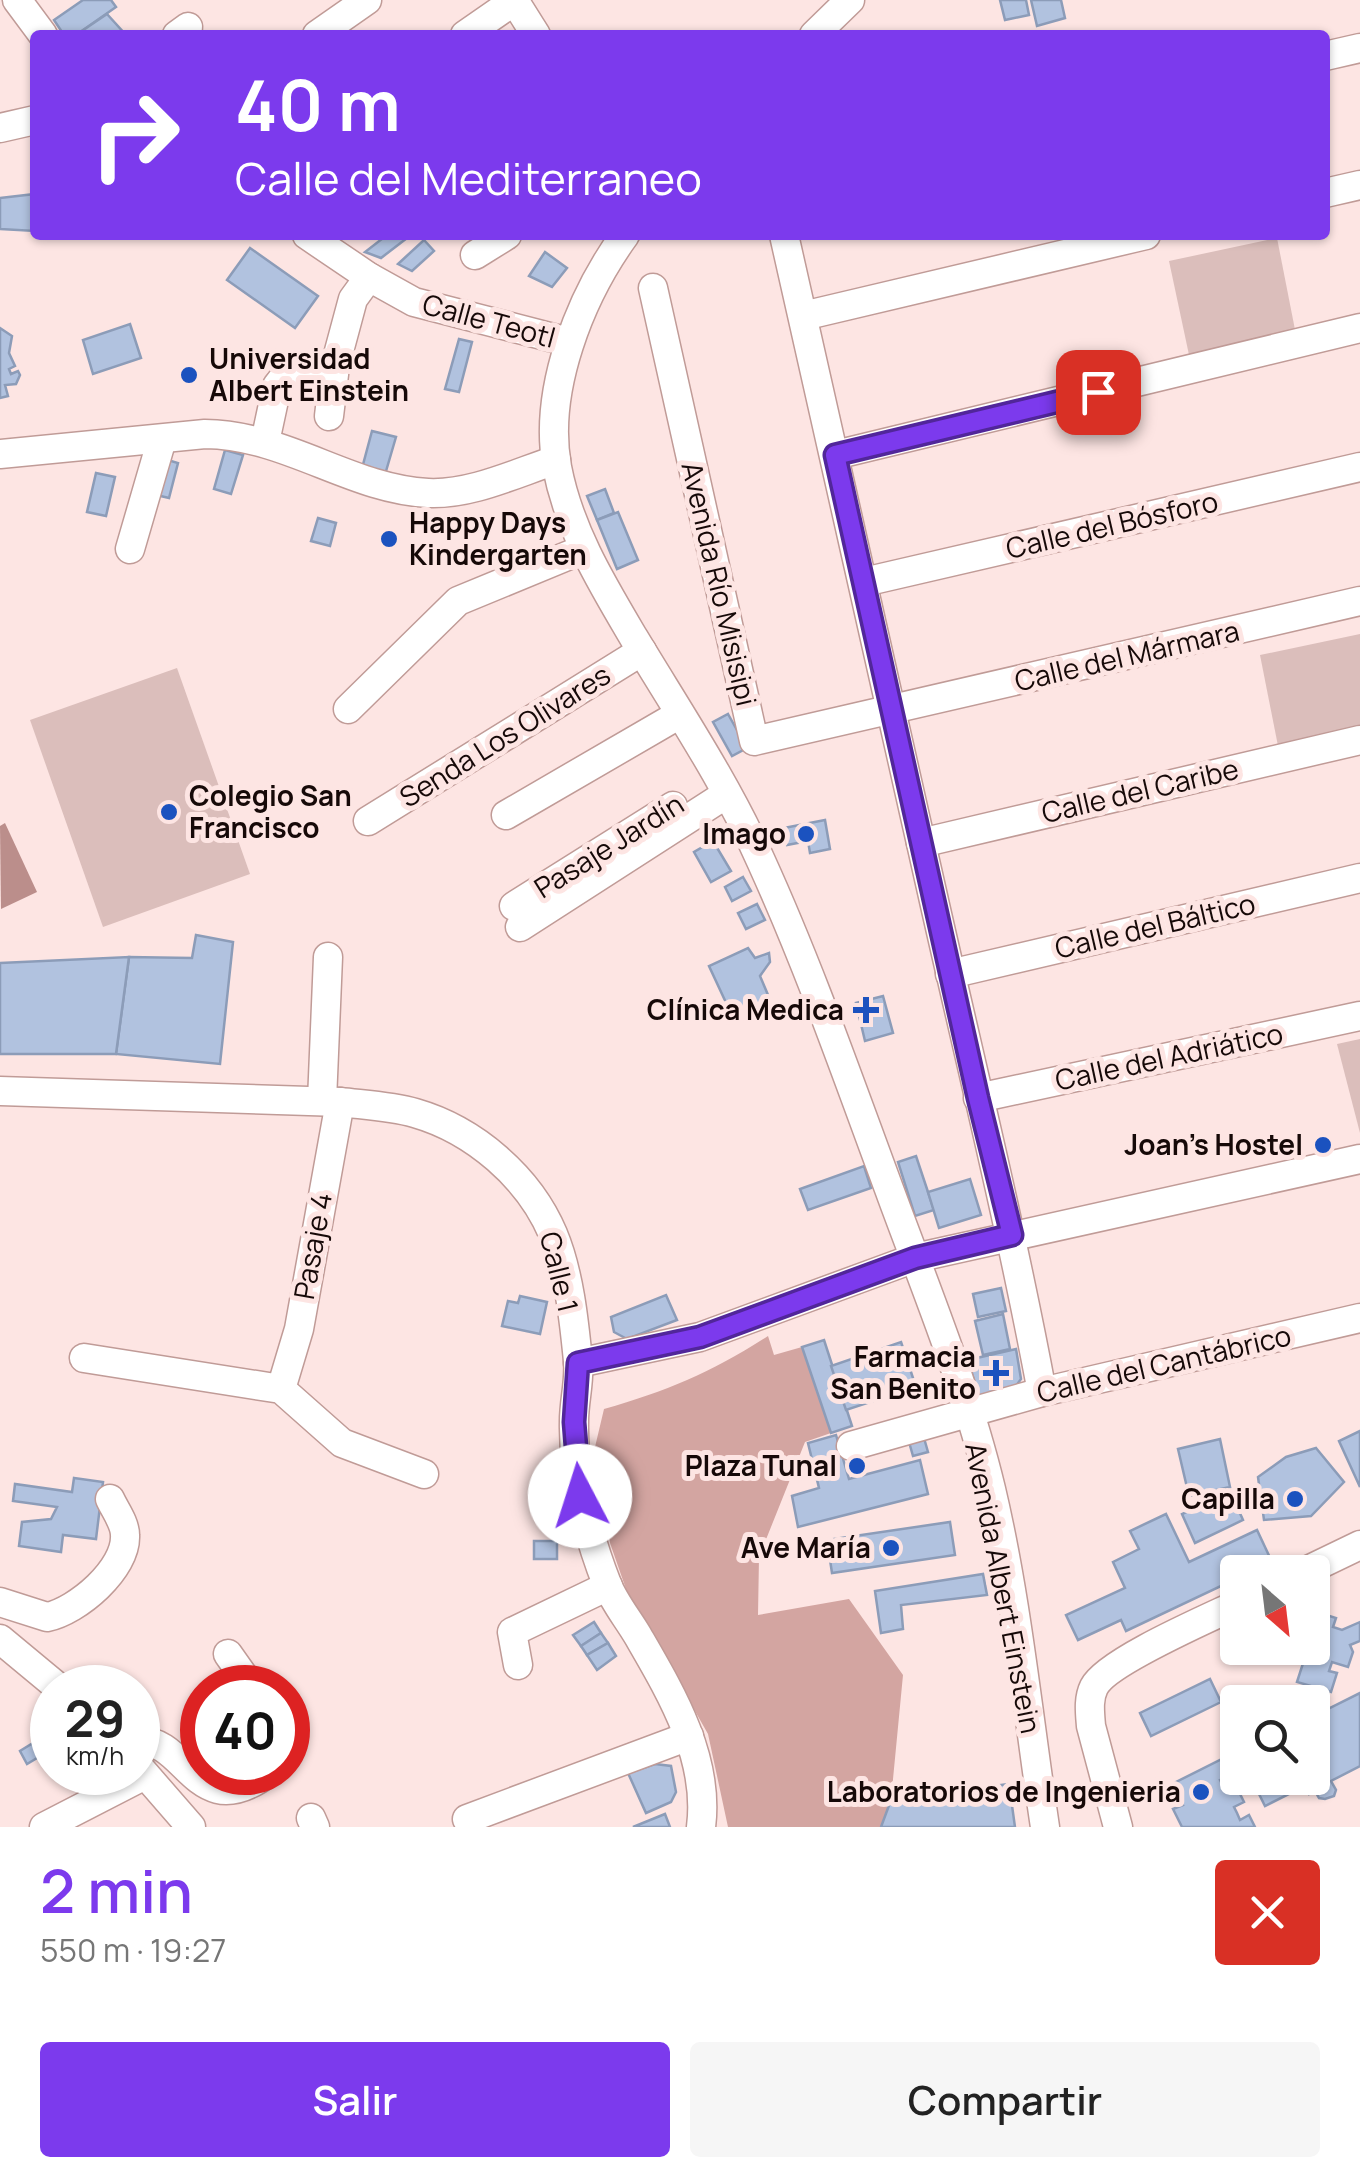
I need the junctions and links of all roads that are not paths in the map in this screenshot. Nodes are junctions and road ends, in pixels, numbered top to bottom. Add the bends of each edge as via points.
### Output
1 (17, 0) edge
2 (367, 0) edge
3 (514, 0) edge
4 (850, 0) edge
5 (38, 30) edge
6 (324, 30) edge
7 (472, 30) edge
8 (533, 30) edge
9 (819, 30) edge
10 (1360, 48) edge
11 (1330, 55) edge
12 (30, 121) edge
13 (0, 128) edge
14 (1360, 184) edge
15 (1330, 192) edge
16 (315, 240) edge
17 (499, 240) edge
18 (621, 240) edge
19 (785, 240) edge
20 (1125, 240) edge
21 (475, 255) dead end
22 (368, 278) junction
23 (654, 288) dead end
24 (802, 316) junction
25 (1360, 328) edge
26 (569, 342) junction
27 (335, 366) junction
28 (329, 416) dead end
29 (162, 439) junction
30 (265, 442) junction
31 (0, 454) edge
32 (835, 455) junction
33 (556, 460) junction
34 (1360, 467) edge
35 (130, 549) dead end
36 (584, 549) junction
37 (864, 582) junction
38 (1360, 601) edge
39 (642, 651) junction
40 (348, 709) dead end
41 (893, 710) junction
42 (680, 714) junction
43 (1360, 740) edge
44 (715, 791) junction
45 (506, 816) dead end
46 (368, 822) dead end
47 (920, 843) junction
48 (1360, 878) edge
49 (517, 916) dead end
50 (328, 958) dead end
51 (950, 974) junction
52 (1360, 1016) edge
53 (0, 1091) edge
54 (978, 1098) junction
55 (331, 1102) junction
56 (1360, 1159) edge
57 (1012, 1235) junction
58 (915, 1258) junction
59 (1360, 1318) edge
60 (84, 1358) dead end
61 (578, 1363) junction
62 (281, 1389) junction
63 (1042, 1392) junction
64 (969, 1413) junction
65 (851, 1446) dead end
66 (424, 1474) dead end
67 (110, 1498) dead end
68 (1360, 1545) edge
69 (1330, 1559) edge
70 (608, 1586) junction
71 (0, 1602) edge
72 (1220, 1613) edge
73 (0, 1639) edge
74 (228, 1654) dead end
75 (31, 1665) edge
76 (236, 1665) edge
77 (518, 1665) dead end
78 (689, 1736) junction
79 (160, 1750) edge
80 (180, 1766) edge
81 (160, 1792) edge
82 (98, 1795) edge
83 (467, 1819) dead end
84 (44, 1827) edge
85 (191, 1827) edge
86 (701, 1827) edge
87 (1045, 1827) edge
88 (1118, 1827) edge

1 - 5 street
2 - 6 street
3 - 7 street
3 - 8 street
4 - 9 street
10 - 11 street
12 - 13 street
14 - 15 street
16 - 22 street, Calle Teotl
17 - 21 street
18 - 26 street, Avenida Albert Einstein
19 - 24 street
20 - 24 street
22 - 26 street, Calle Teotl via 414,302
22 - 27 street via 354,300
23 - 41 street, Avenida Río Misisipi via 754,740
24 - 32 street
25 - 32 street
26 - 33 street, Avenida Albert Einstein via 555,410
27 - 28 street
27 - 30 street via 287,373 277,386
29 - 30 street via 235,434
29 - 31 street
29 - 35 street
30 - 33 street via 389,487 432,493 472,488
32 - 37 street
33 - 36 street, Avenida Albert Einstein
34 - 37 street, Calle del Bósforo
36 - 39 street, Avenida Albert Einstein
36 - 40 street via 458,601
37 - 41 street
38 - 41 street, Calle del Mármara
39 - 42 street, Avenida Albert Einstein
39 - 46 street, Senda Los Olivares
41 - 47 street
42 - 44 street, Avenida Albert Einstein
42 - 45 street
43 - 47 street, Calle del Caribe
44 - 49 street, Pasaje Jardín
44 - 58 street, Avenida Albert Einstein via 757,852 798,942
47 - 51 street
48 - 51 street, Calle del Báltico
50 - 55 street, Pasaje 4
51 - 54 street
52 - 54 street, Calle del Adriático
53 - 55 street, Calle 1
54 - 57 street
55 - 61 street, Calle 1 via 428,1117 477,1143 523,1186 555,1238
55 - 62 street, Pasaje 4 via 298,1329
56 - 57 street
57 - 58 street
57 - 63 street
58 - 61 street via 700,1337
58 - 64 street, Avenida Albert Einstein
59 - 63 street, Calle del Cantábrico
60 - 62 street
61 - 70 street, Calle 1 via 580,1496
62 - 66 street via 342,1443
63 - 64 street, Calle del Cantábrico
64 - 65 street, Calle del Cantábrico
64 - 87 street, Avenida Albert Einstein via 1001,1544
67 - 71 street via 126,1540 85,1600 47,1617
68 - 69 street
70 - 77 street via 512,1632
70 - 78 street, Calle 1
72 - 88 street via 1118,1665 1094,1687 1091,1726
73 - 75 street
74 - 76 street
78 - 83 street
78 - 86 street, Calle 1
79 - 80 street
81 - 85 street
82 - 84 street

